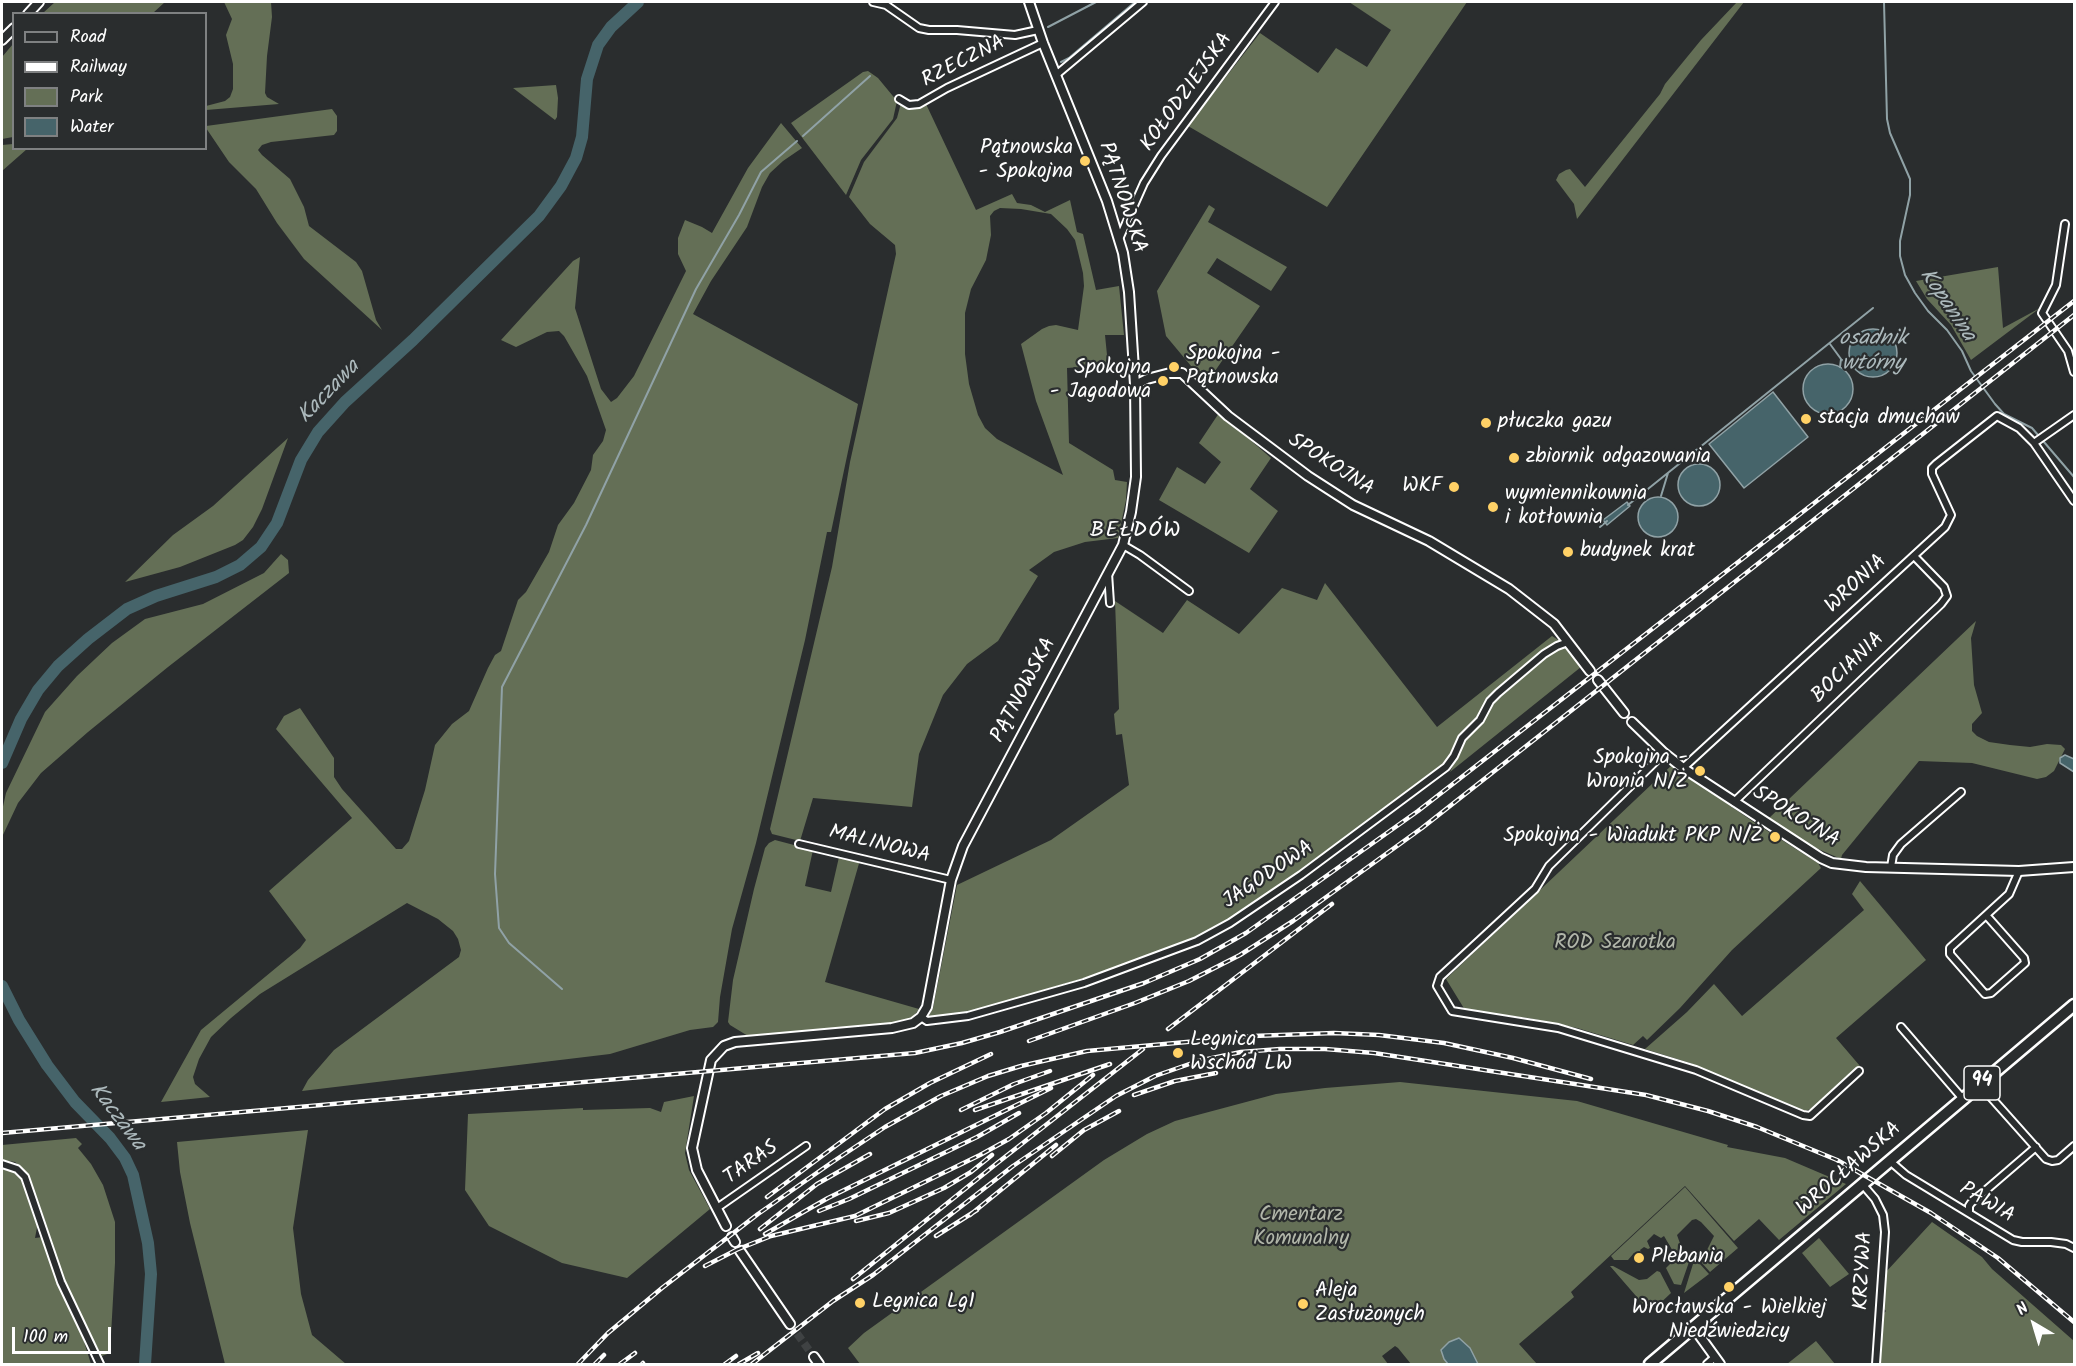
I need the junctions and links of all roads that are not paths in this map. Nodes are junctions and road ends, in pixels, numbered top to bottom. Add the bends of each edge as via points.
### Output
1 (873, 2) edge
2 (1029, 2) edge
3 (1143, 2) edge
4 (1275, 2) edge
5 (1038, 30) junction
6 (1043, 43) junction
7 (1056, 75) junction
8 (898, 99) dead end
9 (2065, 224) dead end
10 (1119, 239) junction
11 (2074, 372) edge
12 (1135, 385) junction
13 (2074, 415) edge
14 (2035, 441) junction
15 (2074, 501) edge
16 (1123, 545) junction
17 (1914, 556) junction
18 (1108, 573) junction
19 (1189, 591) dead end
20 (1110, 603) dead end
21 (1568, 642) junction
22 (1590, 670) dead end
23 (1598, 680) dead end
24 (1624, 713) dead end
25 (1632, 722) dead end
26 (1664, 753) junction
27 (1683, 768) junction
28 (1961, 792) dead end
29 (1734, 802) junction
30 (799, 844) dead end
31 (1891, 867) junction
32 (2074, 867) edge
33 (2019, 871) junction
34 (951, 880) junction
35 (1986, 915) junction
36 (2074, 1005) edge
37 (921, 1017) junction
38 (1901, 1027) dead end
39 (1859, 1071) dead end
40 (1980, 1084) junction
41 (1963, 1099) junction
42 (806, 1146) dead end
43 (2074, 1146) edge
44 (2036, 1147) junction
45 (2068, 1152) junction
46 (2074, 1157) edge
47 (1891, 1162) junction
48 (2, 1164) edge
49 (1863, 1185) junction
50 (717, 1208) junction
51 (1969, 1212) junction
52 (726, 1226) dead end
53 (2074, 1248) edge
54 (740, 1251) dead end
55 (790, 1324) tunnel mouth
56 (1694, 1328) junction
57 (1717, 1361) edge
58 (100, 1365) edge
59 (1650, 1365) edge
60 (1707, 1365) edge
61 (1875, 1365) edge

1 - 5 street via 886,5 919,28 929,30 1015,35
2 - 5 street, PĄTNOWSKA
3 - 7 street
4 - 10 street, KOŁODZIEJSKA via 1161,156
5 - 6 street, PĄTNOWSKA
6 - 7 street, PĄTNOWSKA
6 - 8 street, RZECZNA via 919,104 909,105
7 - 10 street, PĄTNOWSKA
9 - 11 street via 2056,285 2042,314 2068,351
10 - 12 street, PĄTNOWSKA via 1130,292
12 - 16 street, PĄTNOWSKA via 1136,477
12 - 21 street, SPOKOJNA via 1182,373 1228,416 1308,476 1353,505 1429,541 1509,589 1554,624
13 - 14 street
14 - 15 street
14 - 17 street, WRONIA via 1997,416 1932,468 1950,515 1945,527
16 - 18 street, PĄTNOWSKA
16 - 19 street
17 - 27 street, WRONIA
17 - 29 street, BOCIANIA via 1944,587 1947,596
18 - 20 street
18 - 34 street, PĄTNOWSKA via 969,833
21 - 22 street, SPOKOJNA
21 - 37 street, JAGODOWA via 1544,654 1490,701 1446,767 1230,923 1197,941 1084,983 968,1016 927,1022
23 - 24 street
25 - 26 street, SPOKOJNA
26 - 27 street, SPOKOJNA
26 - 39 street via 1549,866 1535,890 1440,977 1437,986 1452,1011 1558,1028 1696,1070 1803,1115 1810,1116
27 - 29 street, SPOKOJNA
28 - 31 street via 1901,844
29 - 31 street, SPOKOJNA via 1832,863
30 - 34 street, MALINOWA
31 - 33 street, SPOKOJNA
32 - 33 street, SPOKOJNA
33 - 35 street via 2009,894
34 - 37 street, PĄTNOWSKA via 927,1007
35 - 35 street via 1950,948 1950,954 1985,994 2025,963
36 - 40 main road, WROCŁAWSKA / 94
37 - 50 street via 892,1028 735,1042 717,1052 711,1060 692,1148 697,1170
38 - 41 street
40 - 41 main road, WROCŁAWSKA / 94
40 - 44 street
41 - 47 main road, WROCŁAWSKA / 94
42 - 50 street, TARAS
43 - 45 street
44 - 45 street via 2052,1161
44 - 51 street via 1971,1203
45 - 46 street
47 - 49 main road, WROCŁAWSKA / 94
47 - 51 street, PAWIA
48 - 58 street via 17,1169 25,1178 61,1282
49 - 56 main road, WROCŁAWSKA / 94
49 - 61 street, KRZYWA via 1883,1215 1885,1232
50 - 52 street
51 - 53 street, PAWIA via 2013,1240
54 - 55 street
56 - 57 street
56 - 59 main road, WROCŁAWSKA / 94
57 - 60 street

